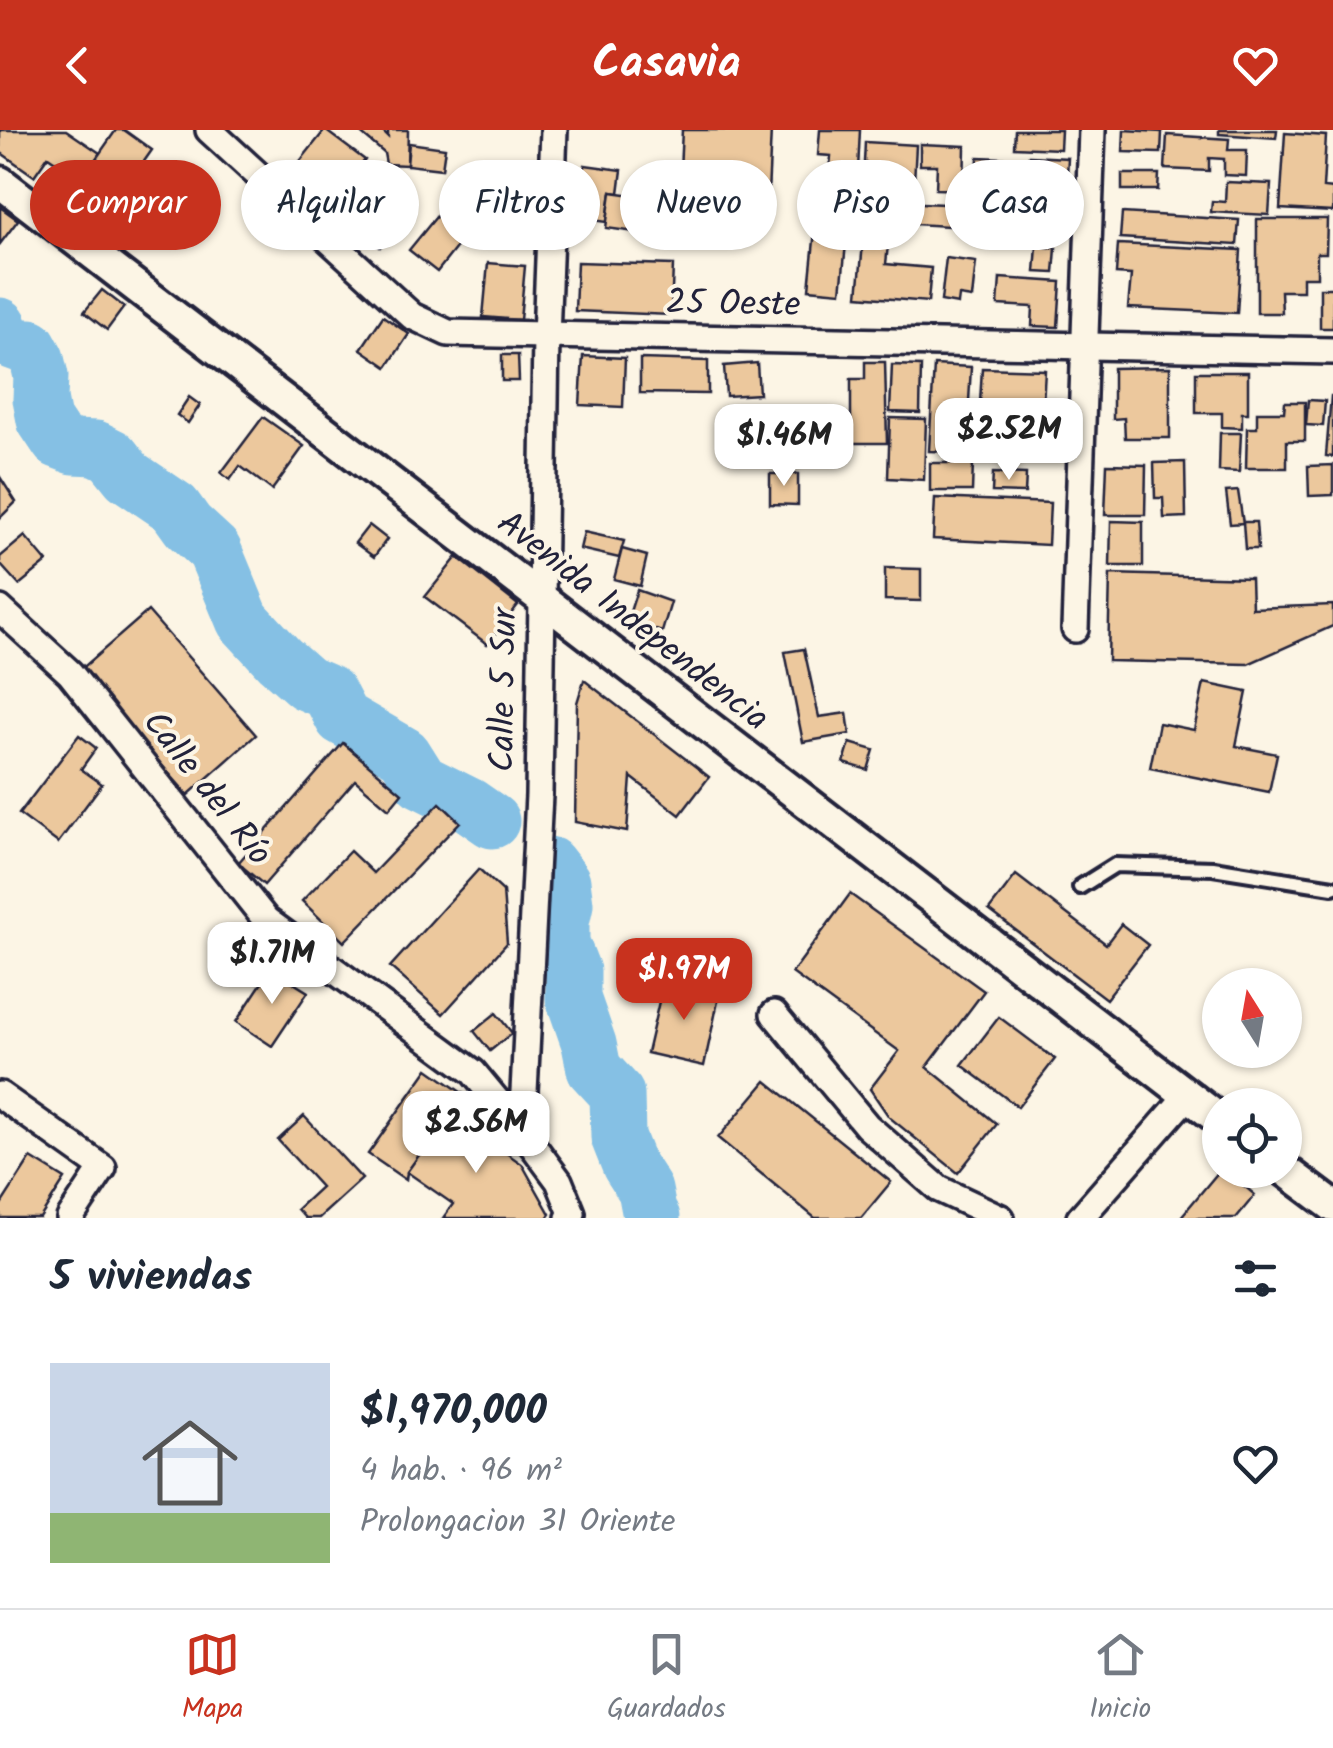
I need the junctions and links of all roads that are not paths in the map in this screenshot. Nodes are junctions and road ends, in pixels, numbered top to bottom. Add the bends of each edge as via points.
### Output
1 (209, 130) edge
2 (554, 130) edge
3 (1092, 130) edge
4 (0, 182) edge
5 (546, 337) junction
6 (1084, 344) junction
7 (1333, 351) edge
8 (542, 600) junction
9 (0, 609) edge
10 (1075, 629) dead end
11 (1080, 887) dead end
12 (1333, 887) edge
13 (774, 1014) dead end
14 (0, 1095) edge
15 (1187, 1096) junction
16 (1202, 1107) edge
17 (522, 1131) junction
18 (1302, 1183) edge
19 (1333, 1206) edge
20 (570, 1215) edge
21 (70, 1218) edge
22 (1001, 1218) edge
23 (1080, 1218) edge

1 - 5 street, 25 Oeste via 412,316 448,333
2 - 5 street, Calle 5 Sur
3 - 6 street
4 - 8 street, Avenida Independencia
5 - 6 street, 25 Oeste
5 - 8 street, Calle 5 Sur
6 - 7 street, 25 Oeste
6 - 10 street
8 - 15 street, Avenida Independencia
8 - 17 street, Calle 5 Sur
9 - 17 street, Calle del Río via 70,673 266,920 473,1072
11 - 12 lane via 1115,865 1213,868
13 - 22 street via 867,1126 939,1190
14 - 21 street via 103,1168
15 - 16 street, Avenida Independencia
15 - 23 street
17 - 20 street, Calle del Río via 559,1181
18 - 19 street

